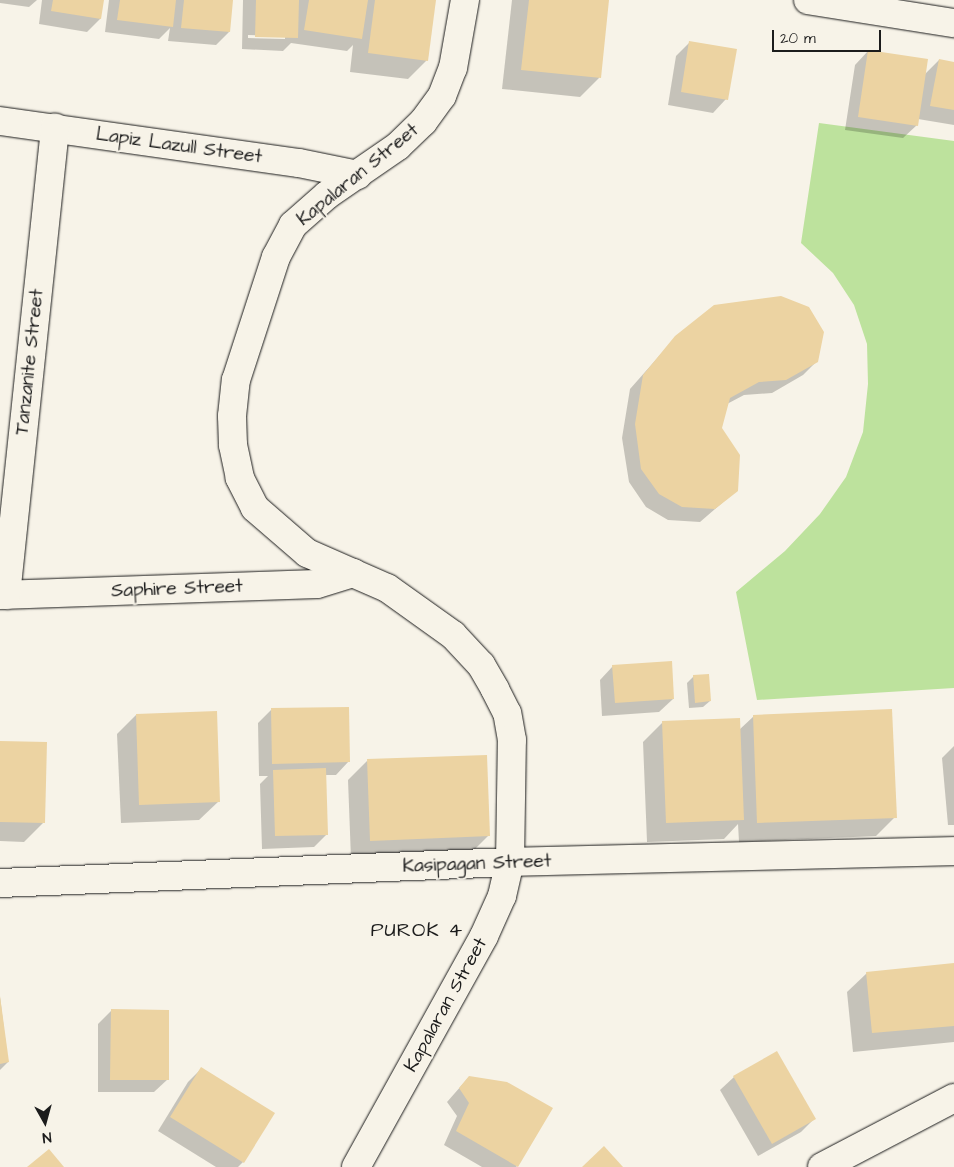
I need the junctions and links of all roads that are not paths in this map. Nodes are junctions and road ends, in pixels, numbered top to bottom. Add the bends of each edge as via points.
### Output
1 (465, 0) edge
2 (808, 0) edge
3 (954, 23) edge
4 (0, 121) edge
5 (54, 128) junction
6 (358, 175) junction
7 (353, 573) junction
8 (3, 595) edge
9 (954, 851) edge
10 (510, 862) junction
11 (0, 883) edge
12 (954, 1098) edge
13 (356, 1167) edge
14 (822, 1167) edge

1 - 6 street, Kapalaran Street via 453,68 442,96 423,122 398,146
2 - 3 street
4 - 5 street, Lapiz Lazull Street
5 - 6 street, Lapiz Lazull Street via 299,163
5 - 8 street, Tanzanite Street
6 - 7 street, Kapalaran Street via 327,195 293,225 276,257 236,380 232,416 233,445 240,478 255,508 306,554
7 - 8 street, Saphire Street via 317,584
7 - 10 street, Kapalaran Street via 387,588 453,635 481,665 495,689 507,713 512,740
9 - 10 street, Kasipagan Street
10 - 11 street, Kasipagan Street
10 - 13 street, Kapalaran Street via 502,896 484,936
12 - 14 street

